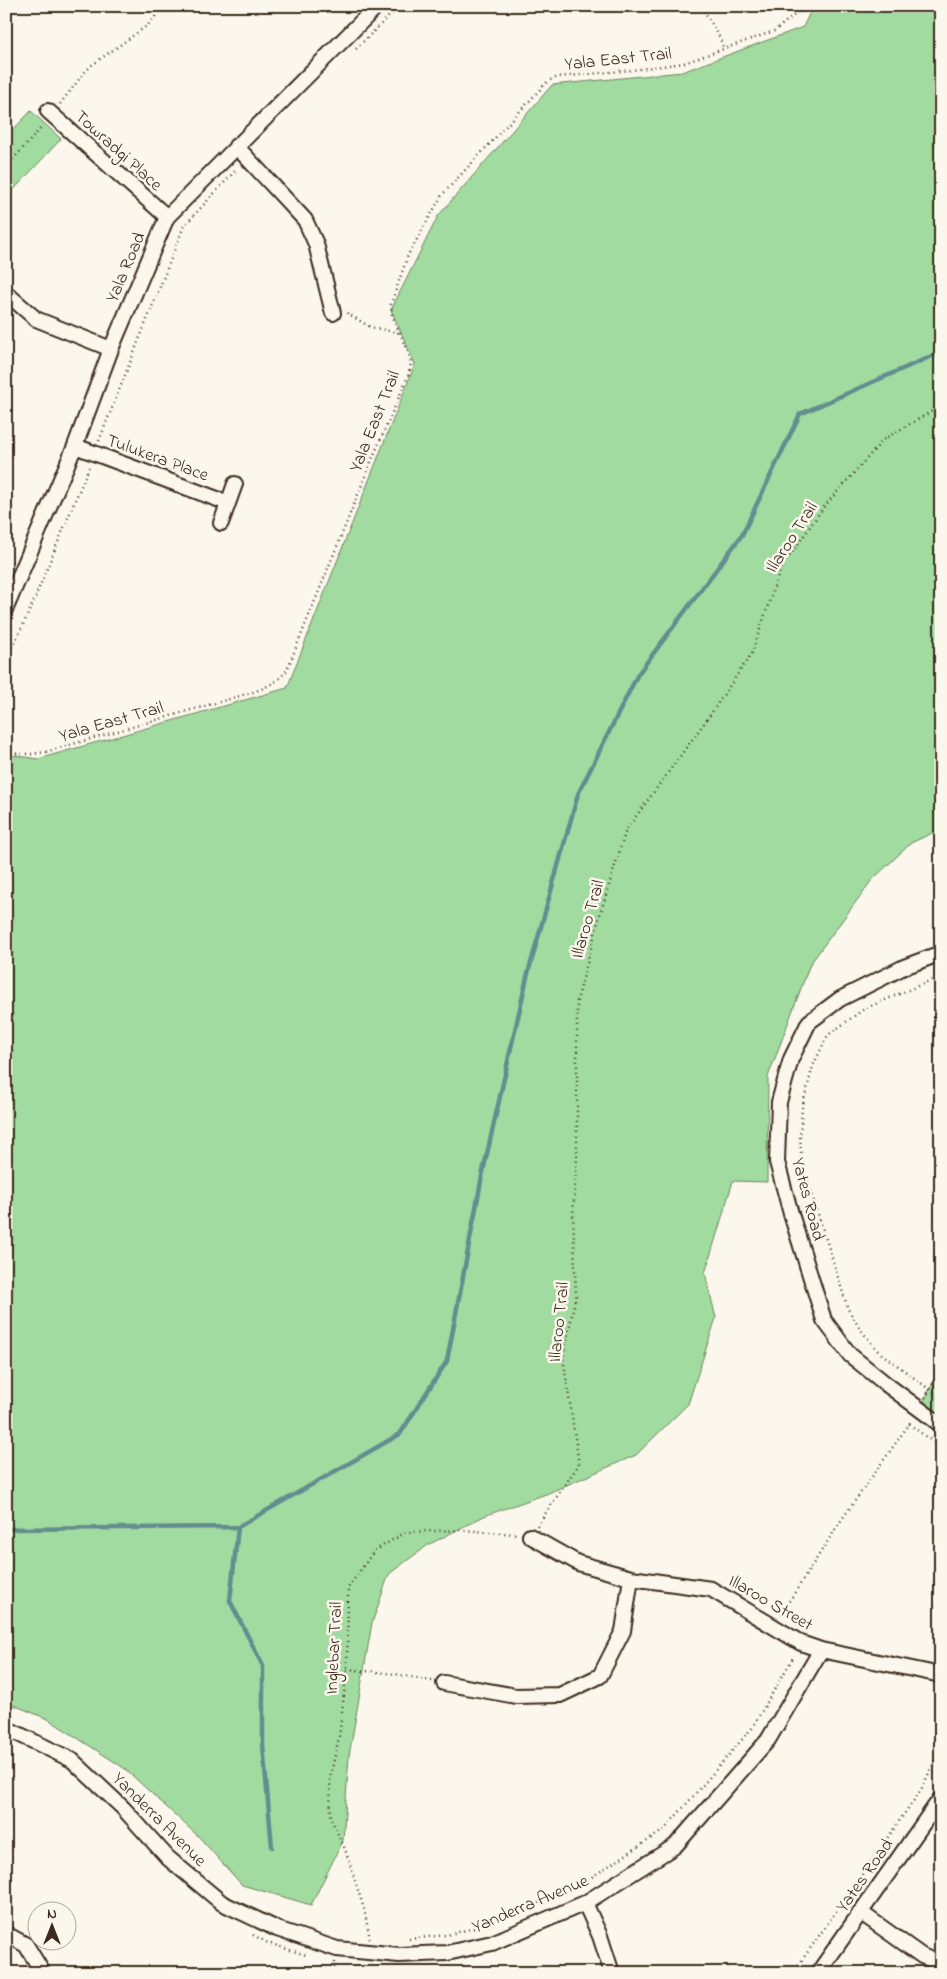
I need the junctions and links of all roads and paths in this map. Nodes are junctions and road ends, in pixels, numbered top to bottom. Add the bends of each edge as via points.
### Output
1 (158, 6) edge
2 (377, 6) edge
3 (400, 6) edge
4 (701, 6) edge
5 (806, 6) edge
6 (724, 49) junction
7 (351, 54) dead end
8 (50, 113) junction
9 (236, 146) junction
10 (247, 158) junction
11 (6, 167) edge
12 (166, 217) junction
13 (6, 293) edge
14 (333, 310) joint
15 (399, 333) junction
16 (111, 349) junction
17 (941, 406) edge
18 (75, 446) junction
19 (94, 454) junction
20 (235, 484) dead end
21 (228, 503) junction
22 (221, 523) dead end
23 (6, 608) edge
24 (6, 655) edge
25 (6, 753) edge
26 (941, 953) edge
27 (941, 976) edge
28 (941, 1368) edge
29 (930, 1389) junction
30 (941, 1398) edge
31 (920, 1408) junction
32 (909, 1424) junction
33 (941, 1425) edge
34 (941, 1448) edge
35 (530, 1536) junction
36 (631, 1578) junction
37 (773, 1625) junction
38 (801, 1643) junction
39 (821, 1650) junction
40 (347, 1669) junction
41 (941, 1675) edge
42 (444, 1683) joint
43 (6, 1728) edge
44 (941, 1740) edge
45 (941, 1798) edge
46 (585, 1903) junction
47 (860, 1912) junction
48 (6, 1934) edge
49 (362, 1938) dead end
50 (370, 1939) junction
51 (379, 1939) dead end
52 (408, 1939) dead end
53 (941, 1964) edge
54 (43, 1973) edge
55 (612, 1973) edge
56 (793, 1973) edge
57 (818, 1973) edge

1 - 8 path via 148,25 84,73
2 - 9 street, Yala Road
3 - 7 path
4 - 6 path
5 - 6 path, Yala East Trail via 774,31
6 - 15 path, Yala East Trail via 684,63 558,77 548,81 442,195 433,209 408,255 393,296 392,315
8 - 11 path
8 - 12 street, Towradgi Place
9 - 10 street
9 - 12 street, Yala Road
10 - 14 street via 306,220 316,244
10 - 19 path via 184,226
12 - 16 street, Yala Road
13 - 16 street via 36,319
14 - 15 path via 355,316 370,327
15 - 25 path, Yala East Trail via 409,354 409,374 288,670 280,679 250,693 45,752
16 - 18 street, Yala Road
17 - 35 path, Illaroo Trail via 884,439 823,508 780,570 752,653 626,830 577,1001 577,1157 573,1214 576,1296 563,1357 579,1464
18 - 19 street, Tulukera Place
18 - 23 street, Yala Road
19 - 21 street, Tulukera Place
19 - 24 path via 29,612
20 - 21 street
21 - 22 street
26 - 31 street, Yates Road via 840,998 809,1022 791,1059 779,1102 777,1162 824,1320 850,1355
27 - 29 path via 864,1009 828,1035 813,1066 802,1108 800,1136 802,1163 848,1309 878,1351
28 - 29 path
29 - 30 path
29 - 31 path
31 - 32 path
31 - 33 street, Yates Road
32 - 34 path
32 - 37 path
35 - 36 street, Illaroo Street via 578,1563
35 - 40 path, Inglebar Trail via 499,1531 406,1532 374,1551 348,1588
36 - 37 street, Illaroo Street via 711,1589
36 - 42 street via 623,1630 600,1676 560,1695 516,1696
37 - 38 street, Illaroo Street
38 - 39 street, Illaroo Street
38 - 52 path via 752,1728 664,1830 578,1886 487,1925 446,1935
39 - 41 street, Illaroo Street
39 - 46 street, Yanderra Avenue via 768,1740 675,1846
40 - 42 path
40 - 50 path, Inglebar Trail via 339,1737 330,1778 331,1819 345,1849
43 - 46 street, Yanderra Avenue via 72,1760 123,1808 168,1858 222,1903 277,1929 337,1949 399,1955 447,1953 492,1943
44 - 56 path via 921,1790
45 - 47 street, Yates Road
46 - 55 street
47 - 53 street via 922,1956
47 - 57 street, Yates Road
48 - 54 street via 26,1945
49 - 50 path
50 - 51 path

